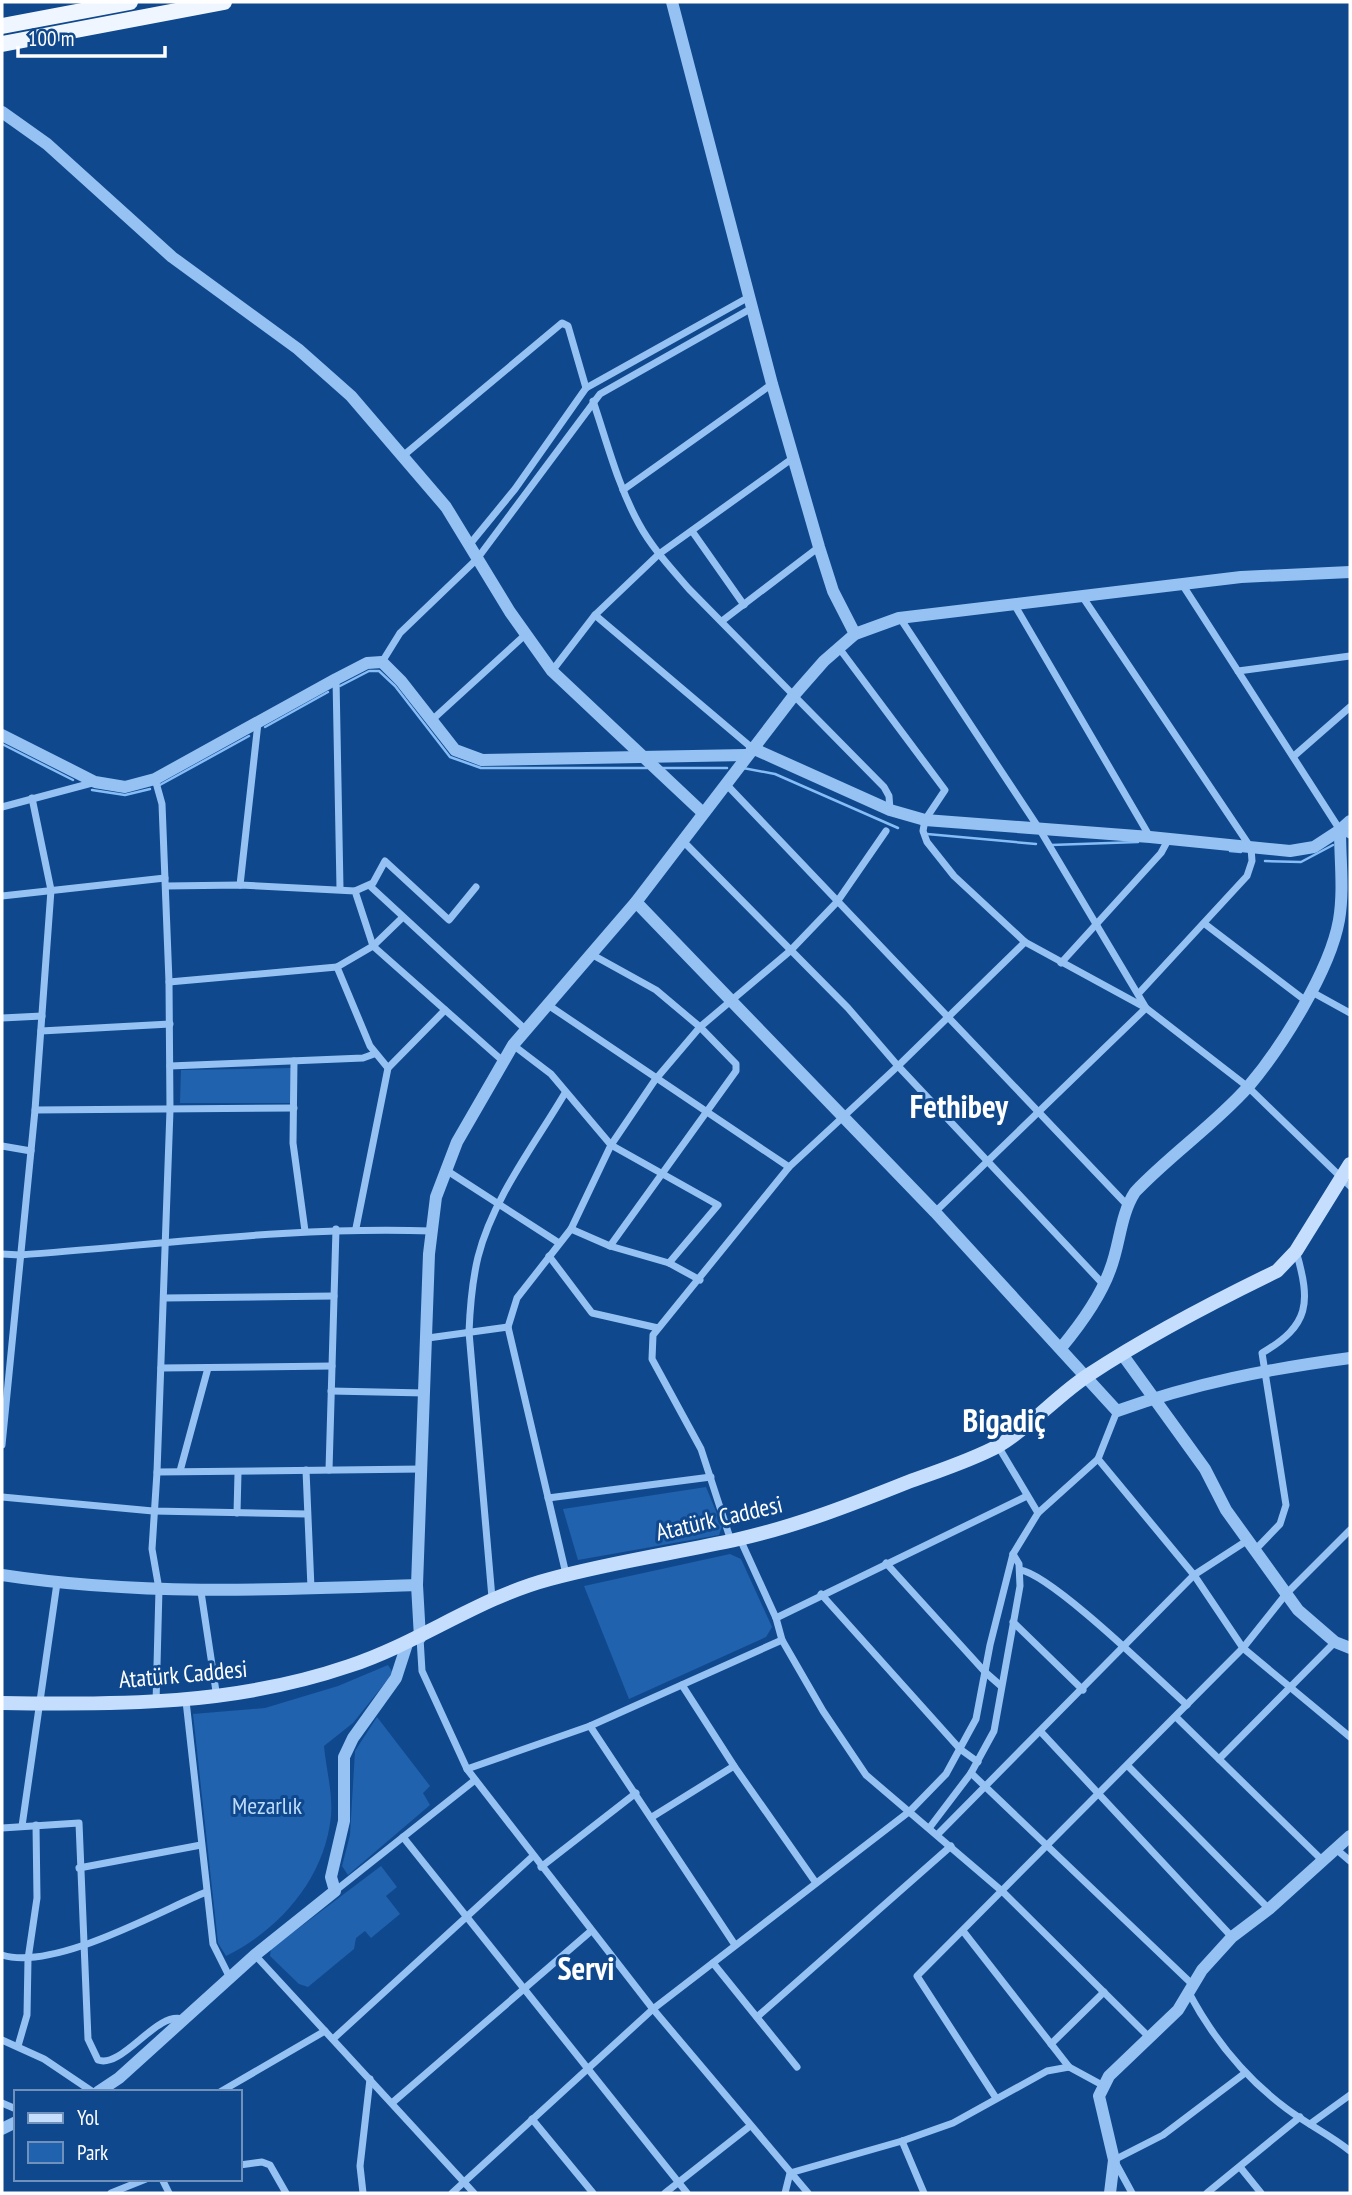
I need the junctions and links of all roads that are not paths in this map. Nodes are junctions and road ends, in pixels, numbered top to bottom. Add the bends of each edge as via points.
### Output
1 (130, 2) edge
2 (224, 2) edge
3 (666, 2) edge
4 (672, 2) edge
5 (676, 23) junction
6 (2, 26) edge
7 (2, 44) edge
8 (2, 112) edge
9 (751, 303) junction
10 (772, 384) junction
11 (586, 388) junction
12 (593, 401) junction
13 (404, 455) junction
14 (793, 458) junction
15 (623, 490) junction
16 (692, 531) junction
17 (470, 544) junction
18 (819, 547) junction
19 (659, 554) junction
20 (477, 559) junction
21 (1350, 572) edge
22 (1181, 584) junction
23 (1082, 595) junction
24 (1014, 604) junction
25 (744, 605) junction
26 (595, 615) junction
27 (899, 618) junction
28 (722, 621) junction
29 (855, 634) junction
30 (525, 635) junction
31 (839, 648) junction
32 (1350, 656) edge
33 (382, 662) junction
34 (552, 671) junction
35 (1238, 671) junction
36 (336, 679) junction
37 (795, 694) junction
38 (1350, 707) edge
39 (432, 720) junction
40 (258, 722) junction
41 (2, 735) edge
42 (749, 751) junction
43 (1294, 756) junction
44 (642, 757) junction
45 (155, 779) junction
46 (95, 782) junction
47 (725, 784) junction
48 (32, 799) junction
49 (2, 807) edge
50 (890, 810) junction
51 (703, 813) junction
52 (925, 820) junction
53 (1347, 829) edge
54 (1040, 830) junction
55 (886, 831) dead end
56 (1150, 837) junction
57 (1167, 840) junction
58 (683, 841) junction
59 (1251, 848) junction
60 (165, 882) junction
61 (240, 885) junction
62 (370, 886) junction
63 (476, 887) dead end
64 (340, 888) junction
65 (51, 890) junction
66 (355, 891) junction
67 (2, 896) edge
68 (636, 902) junction
69 (837, 902) junction
70 (402, 918) junction
71 (1205, 924) junction
72 (1096, 925) junction
73 (1025, 942) junction
74 (373, 946) junction
75 (790, 951) junction
76 (591, 954) junction
77 (1061, 963) junction
78 (337, 967) junction
79 (169, 982) junction
80 (1139, 993) junction
81 (1309, 997) junction
82 (730, 1001) junction
83 (548, 1005) junction
84 (1146, 1008) junction
85 (445, 1010) junction
86 (1350, 1013) edge
87 (42, 1017) junction
88 (2, 1018) edge
89 (946, 1018) junction
90 (170, 1024) junction
91 (700, 1027) junction
92 (526, 1030) junction
93 (41, 1031) junction
94 (513, 1045) junction
95 (374, 1054) junction
96 (295, 1061) junction
97 (504, 1062) junction
98 (170, 1066) junction
99 (898, 1066) junction
100 (388, 1068) junction
101 (655, 1080) junction
102 (1248, 1087) junction
103 (565, 1093) junction
104 (293, 1108) junction
105 (35, 1110) junction
106 (170, 1110) junction
107 (1036, 1112) junction
108 (706, 1113) junction
109 (844, 1117) junction
110 (611, 1145) junction
111 (2, 1146) edge
112 (31, 1151) junction
113 (990, 1161) junction
114 (1350, 1164) edge
115 (789, 1167) junction
116 (446, 1170) junction
117 (663, 1173) junction
118 (1346, 1183) edge
119 (500, 1203) junction
120 (1128, 1206) junction
121 (935, 1212) junction
122 (356, 1228) junction
123 (336, 1229) junction
124 (571, 1229) junction
125 (304, 1231) junction
126 (432, 1231) junction
127 (166, 1243) junction
128 (559, 1243) junction
129 (610, 1246) junction
130 (1296, 1251) junction
131 (2, 1254) edge
132 (20, 1255) junction
133 (550, 1256) junction
134 (668, 1263) junction
135 (700, 1280) junction
136 (1103, 1284) junction
137 (334, 1296) junction
138 (164, 1298) junction
139 (508, 1327) junction
140 (658, 1328) junction
141 (469, 1332) junction
142 (428, 1338) junction
143 (1061, 1348) junction
144 (1122, 1354) junction
145 (2, 1356) edge
146 (12, 1357) junction
147 (1350, 1358) edge
148 (332, 1366) junction
149 (161, 1368) junction
150 (208, 1368) junction
151 (1266, 1369) junction
152 (1086, 1376) junction
153 (331, 1391) junction
154 (426, 1393) junction
155 (1152, 1398) junction
156 (1117, 1411) junction
157 (2, 1445) edge
158 (998, 1446) junction
159 (1098, 1458) junction
160 (423, 1469) junction
161 (306, 1470) junction
162 (329, 1470) junction
163 (180, 1471) junction
164 (157, 1472) junction
165 (238, 1473) junction
166 (711, 1477) junction
167 (1027, 1496) junction
168 (2, 1497) edge
169 (548, 1498) junction
170 (153, 1511) junction
171 (237, 1513) junction
172 (1038, 1513) junction
173 (307, 1514) junction
174 (1350, 1530) edge
175 (735, 1540) junction
176 (1252, 1544) junction
177 (1013, 1554) junction
178 (886, 1563) junction
179 (1020, 1570) junction
180 (566, 1574) junction
181 (2, 1575) edge
182 (1194, 1575) junction
183 (57, 1583) junction
184 (417, 1585) junction
185 (311, 1588) junction
186 (159, 1589) junction
187 (201, 1592) junction
188 (821, 1594) junction
189 (1286, 1594) junction
190 (492, 1598) junction
191 (776, 1618) junction
192 (1013, 1622) junction
193 (782, 1640) junction
194 (413, 1641) junction
195 (1345, 1644) edge
196 (1123, 1646) junction
197 (1243, 1648) junction
198 (985, 1672) junction
199 (682, 1685) junction
200 (1001, 1686) junction
201 (1292, 1688) junction
202 (1083, 1690) junction
203 (217, 1698) junction
204 (186, 1701) junction
205 (2, 1703) edge
206 (156, 1703) junction
207 (39, 1704) junction
208 (1187, 1705) junction
209 (1176, 1717) junction
210 (590, 1726) junction
211 (1041, 1732) junction
212 (1350, 1738) edge
213 (960, 1749) junction
214 (1219, 1759) junction
215 (978, 1762) junction
216 (734, 1766) junction
217 (1128, 1766) junction
218 (467, 1769) junction
219 (971, 1773) junction
220 (475, 1780) junction
221 (985, 1788) junction
222 (636, 1793) junction
223 (1100, 1794) junction
224 (910, 1811) junction
225 (652, 1817) junction
226 (36, 1825) junction
227 (22, 1826) junction
228 (930, 1827) junction
229 (2, 1828) edge
230 (938, 1834) junction
231 (1350, 1836) edge
232 (403, 1837) junction
233 (201, 1845) junction
234 (951, 1846) junction
235 (1048, 1847) junction
236 (1336, 1849) junction
237 (533, 1856) junction
238 (1323, 1861) junction
239 (1350, 1861) edge
240 (541, 1867) junction
241 (79, 1868) junction
242 (816, 1883) junction
243 (335, 1891) junction
244 (206, 1892) junction
245 (1003, 1892) junction
246 (1269, 1909) junction
247 (465, 1918) junction
248 (591, 1931) junction
249 (963, 1931) junction
250 (1232, 1937) junction
251 (84, 1945) junction
252 (735, 1945) junction
253 (2, 1955) edge
254 (255, 1955) junction
255 (28, 1959) junction
256 (713, 1963) junction
257 (229, 1978) junction
258 (1191, 1989) junction
259 (523, 1990) junction
260 (1104, 1992) junction
261 (653, 2009) junction
262 (757, 2017) junction
263 (182, 2019) junction
264 (325, 2031) junction
265 (1149, 2037) junction
266 (333, 2039) junction
267 (2, 2040) edge
268 (1051, 2044) junction
269 (18, 2046) junction
270 (797, 2067) dead end
271 (1069, 2067) junction
272 (586, 2069) junction
273 (1245, 2073) junction
274 (370, 2079) junction
275 (1104, 2086) junction
276 (93, 2090) edge
277 (99, 2090) edge
278 (222, 2090) edge
279 (1350, 2095) edge
280 (996, 2098) junction
281 (392, 2103) junction
282 (1300, 2118) junction
283 (532, 2119) junction
284 (1310, 2124) junction
285 (750, 2126) junction
286 (902, 2141) junction
287 (1350, 2151) edge
288 (1114, 2160) junction
289 (242, 2165) edge
290 (1240, 2167) junction
291 (790, 2173) junction
292 (141, 2181) edge
293 (678, 2182) junction
294 (464, 2183) junction
295 (111, 2193) edge
296 (286, 2193) edge
297 (363, 2193) edge
298 (452, 2193) edge
299 (474, 2193) edge
300 (593, 2193) edge
301 (665, 2193) edge
302 (687, 2193) edge
303 (785, 2193) edge
304 (807, 2193) edge
305 (924, 2193) edge
306 (1110, 2193) edge
307 (1132, 2193) edge
308 (1207, 2193) edge
309 (1262, 2193) edge

1 - 6 highway
2 - 7 highway
3 - 5 street
4 - 5 street
5 - 9 street
8 - 13 street via 47,144 172,257 328,374
9 - 10 street
9 - 11 street
9 - 12 street
10 - 14 street
10 - 15 street
11 - 13 street via 568,328 562,323
11 - 17 street
12 - 15 street
12 - 20 street
13 - 17 street
14 - 16 street
14 - 18 street
15 - 19 street
16 - 19 street
16 - 25 street
17 - 20 street
18 - 25 street
18 - 29 street via 833,591
19 - 26 street
19 - 28 street
20 - 30 street
20 - 33 street via 400,633
21 - 22 street
22 - 23 street
22 - 35 street
23 - 24 street
23 - 59 street
24 - 27 street
24 - 56 street
25 - 28 street
26 - 34 street
26 - 42 street
27 - 29 street
27 - 54 street
28 - 37 street
29 - 31 street
30 - 34 street
30 - 39 street
31 - 37 street
31 - 52 street via 945,790
32 - 35 street
33 - 36 street via 367,663
33 - 39 street
34 - 44 street
35 - 43 street
36 - 40 street
36 - 64 street
37 - 42 street
37 - 50 street via 884,787 890,796
38 - 43 street
39 - 44 street via 455,750 482,760
40 - 45 street
40 - 61 street
41 - 46 street
42 - 44 street
42 - 47 street
42 - 50 street
43 - 53 street
44 - 51 street
45 - 46 street via 125,787
45 - 60 street via 162,804
46 - 48 street
47 - 51 street
47 - 69 street
48 - 49 street
48 - 65 street
50 - 52 street
51 - 58 street
52 - 54 street
52 - 73 street via 924,836 954,876
53 - 59 street via 1303,850
53 - 81 street via 1339,921
54 - 56 street
54 - 72 street
55 - 69 street
56 - 57 street
57 - 59 street
57 - 72 street via 1161,853
58 - 68 street
58 - 75 street
59 - 71 street via 1247,876
60 - 61 street
60 - 65 street
60 - 79 street
61 - 64 street
62 - 63 street via 385,861 449,920
62 - 66 street
62 - 70 street
64 - 66 street
65 - 67 street
65 - 87 street
66 - 74 street
68 - 76 street
68 - 82 street
69 - 75 street
69 - 89 street
70 - 74 street
70 - 92 street
71 - 80 street
71 - 81 street
72 - 77 street
72 - 80 street
73 - 77 street
73 - 89 street
74 - 78 street
74 - 85 street
75 - 82 street
75 - 99 street
76 - 83 street
76 - 91 street via 656,990
77 - 84 street
78 - 79 street
78 - 95 street
79 - 90 street
80 - 84 street
81 - 86 street
81 - 102 street
82 - 91 street
82 - 109 street
83 - 92 street
83 - 101 street
84 - 102 street
84 - 107 street
85 - 97 street
85 - 100 street
87 - 88 street
87 - 93 street
89 - 99 street
89 - 107 street
90 - 93 street
90 - 98 street
91 - 101 street
91 - 108 street via 736,1065
92 - 94 street
93 - 105 street
94 - 97 street
94 - 103 street via 536,1059
95 - 96 street
95 - 100 street
96 - 98 street
96 - 104 street
97 - 116 street via 457,1142
98 - 106 street
99 - 109 street
99 - 113 street
100 - 122 street
101 - 108 street
101 - 110 street
102 - 118 street
102 - 120 street via 1140,1187
103 - 110 street
103 - 119 street
104 - 106 street
104 - 125 street
105 - 106 street
105 - 112 street
106 - 127 street
107 - 113 street
107 - 120 street
108 - 115 street
108 - 117 street
109 - 115 street
109 - 121 street
110 - 117 street
110 - 124 street
111 - 112 street
112 - 132 street
113 - 121 street
113 - 136 street
114 - 118 main road, Atatürk Caddesi
115 - 135 street
116 - 119 street
116 - 126 street via 436,1197
117 - 129 street
117 - 134 street via 718,1205
118 - 130 main road, Atatürk Caddesi
119 - 128 street
119 - 141 street via 478,1254
120 - 136 street
121 - 143 street
122 - 123 street
122 - 126 street
123 - 125 street
123 - 137 street
124 - 128 street
124 - 129 street
125 - 127 street
126 - 142 street
127 - 132 street
127 - 138 street
128 - 133 street
129 - 134 street
130 - 144 main road, Atatürk Caddesi via 1277,1270
130 - 151 street via 1303,1274 1299,1325 1287,1339 1262,1353
131 - 132 street
132 - 146 street
133 - 139 street via 517,1298
133 - 140 street via 592,1313
134 - 135 street
135 - 140 street
136 - 143 street
137 - 138 street
137 - 148 street
138 - 149 street
139 - 141 street
139 - 169 street
140 - 166 street via 651,1342 652,1359 701,1449
141 - 142 street
141 - 190 street
142 - 154 street
143 - 152 street
144 - 152 main road, Atatürk Caddesi
144 - 155 street
145 - 146 street
146 - 157 street
147 - 151 street
148 - 150 street
148 - 153 street
149 - 150 street
149 - 164 street
150 - 163 street
151 - 155 street
151 - 176 street via 1286,1505 1280,1524
152 - 156 street
152 - 158 main road, Atatürk Caddesi
153 - 154 street
153 - 162 street
154 - 160 street
155 - 156 street
155 - 176 street via 1205,1469 1226,1510
156 - 159 street
158 - 167 street
158 - 175 main road, Atatürk Caddesi via 813,1519
159 - 172 street
159 - 182 street
160 - 162 street
160 - 184 street
161 - 162 street
161 - 165 street
161 - 173 street
163 - 164 street
163 - 165 street
164 - 170 street
165 - 171 street
166 - 169 street
166 - 175 street
167 - 172 street
167 - 178 street
168 - 170 street
169 - 180 street
170 - 171 street
170 - 186 street via 152,1549
171 - 173 street
172 - 177 street
173 - 185 street
174 - 189 street
175 - 180 main road, Atatürk Caddesi
175 - 191 street
176 - 182 street
176 - 189 street
177 - 179 street
177 - 198 street
178 - 188 street
178 - 198 street
179 - 192 street
179 - 196 street via 1041,1578
180 - 190 main road, Atatürk Caddesi
181 - 183 street
182 - 196 street
182 - 197 street
183 - 186 street
183 - 207 street
184 - 185 street
184 - 194 street
185 - 187 street
186 - 187 street
186 - 206 street
187 - 203 street
188 - 191 street
188 - 213 street
189 - 195 street via 1298,1610
189 - 197 street
190 - 194 main road, Atatürk Caddesi
191 - 193 street
192 - 200 street
192 - 202 street
193 - 199 street
193 - 224 street via 866,1775
194 - 203 main road, Atatürk Caddesi via 309,1679
194 - 218 street
194 - 243 street via 396,1678 344,1757 344,1821 331,1877
195 - 201 street
196 - 202 street
196 - 208 street
197 - 201 street
197 - 208 street
198 - 200 street
198 - 213 street via 979,1713
199 - 210 street
199 - 216 street
200 - 215 street via 997,1721
201 - 212 street
201 - 214 street
202 - 211 street
203 - 204 main road, Atatürk Caddesi
204 - 206 main road, Atatürk Caddesi
204 - 233 street
205 - 207 main road, Atatürk Caddesi
206 - 207 main road, Atatürk Caddesi
207 - 227 street
208 - 209 street
209 - 214 street
209 - 217 street
210 - 218 street
210 - 222 street
211 - 221 street
211 - 223 street
213 - 215 street
213 - 224 street via 937,1784
214 - 238 street
215 - 219 street
216 - 225 street
216 - 242 street
217 - 223 street
217 - 246 street
218 - 220 street
219 - 221 street
219 - 228 street
220 - 232 street
220 - 237 street
221 - 230 street
221 - 235 street
222 - 225 street
222 - 240 street
223 - 235 street
223 - 250 street
224 - 228 street
224 - 242 street
225 - 252 street
226 - 227 street
226 - 241 street via 79,1824
226 - 255 street via 37,1898
227 - 229 street
228 - 230 street
230 - 234 street
231 - 236 street
232 - 243 street
232 - 247 street
233 - 241 street
233 - 244 street
234 - 245 street
234 - 262 street
235 - 245 street
235 - 258 street
236 - 238 street
236 - 239 street
237 - 240 street
237 - 247 street
238 - 246 street
240 - 248 street
241 - 251 street
242 - 252 street
243 - 254 street
244 - 251 street
244 - 257 street via 213,1944
245 - 249 street
245 - 260 street
246 - 250 street
247 - 259 street
247 - 266 street
248 - 259 street
248 - 261 street
249 - 268 street
249 - 280 street via 917,1976
250 - 258 street
251 - 255 street
251 - 263 street via 88,2039 98,2060 110,2061 168,2020
252 - 256 street
253 - 255 street
254 - 257 street
254 - 264 street
255 - 269 street via 27,2015
256 - 261 street
256 - 262 street
257 - 263 street
258 - 265 street via 1178,2010
258 - 273 street via 1209,2028
259 - 272 street
259 - 281 street
260 - 265 street
260 - 268 street
261 - 272 street
261 - 285 street
262 - 270 street
263 - 277 street via 119,2078
264 - 266 street
264 - 278 street
265 - 275 street
266 - 274 street
267 - 269 street
268 - 271 street
269 - 276 street
271 - 275 street
271 - 280 street via 1047,2071
272 - 283 street
272 - 293 street
273 - 282 street
273 - 288 street via 1163,2134
274 - 281 street
274 - 297 street via 360,2166
275 - 288 street via 1099,2096 1101,2115
279 - 284 street
280 - 286 street via 953,2123
281 - 294 street
282 - 284 street
282 - 290 street
283 - 294 street
283 - 300 street
284 - 287 street
285 - 291 street
285 - 293 street
286 - 291 street
286 - 305 street
288 - 306 street
288 - 307 street
289 - 296 street via 270,2165
290 - 308 street
290 - 309 street
291 - 303 street
291 - 304 street
292 - 295 street
293 - 301 street
293 - 302 street
294 - 298 street
294 - 299 street

